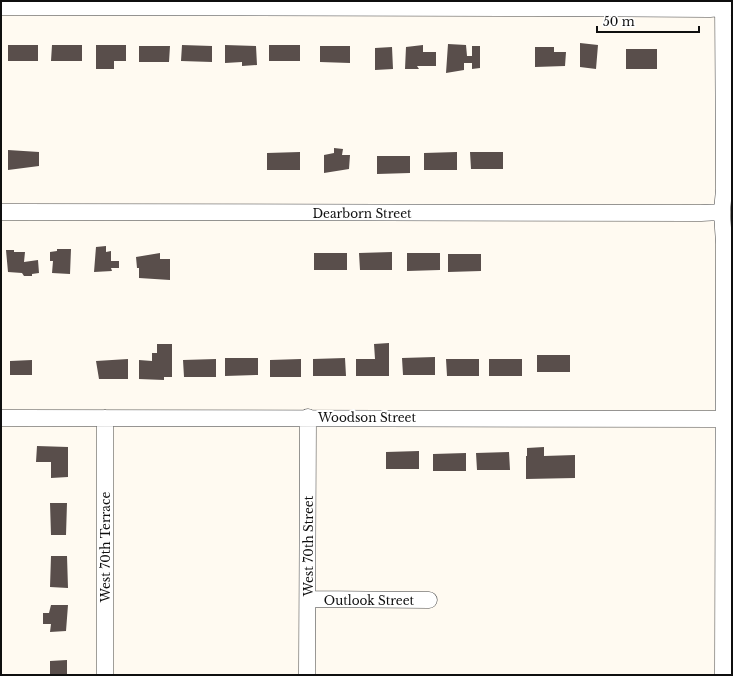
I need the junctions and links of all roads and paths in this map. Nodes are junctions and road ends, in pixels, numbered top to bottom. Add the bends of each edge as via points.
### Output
1 (726, 5) edge
2 (1, 7) edge
3 (1, 212) edge
4 (722, 212) junction
5 (308, 417) junction
6 (1, 418) edge
7 (105, 418) junction
8 (727, 418) edge
9 (308, 600) junction
10 (429, 600) dead end
11 (105, 675) edge
12 (307, 675) edge
13 (723, 675) edge

1 - 2 street via 710,10
1 - 4 street
3 - 4 street, Dearborn Street
4 - 8 street
5 - 7 street, Woodson Street
5 - 8 street, Woodson Street
5 - 9 street, West 70th Street
6 - 7 street, Woodson Street
7 - 11 street, West 70th Terrace
8 - 13 street
9 - 10 street, Outlook Street
9 - 12 street, West 70th Street

